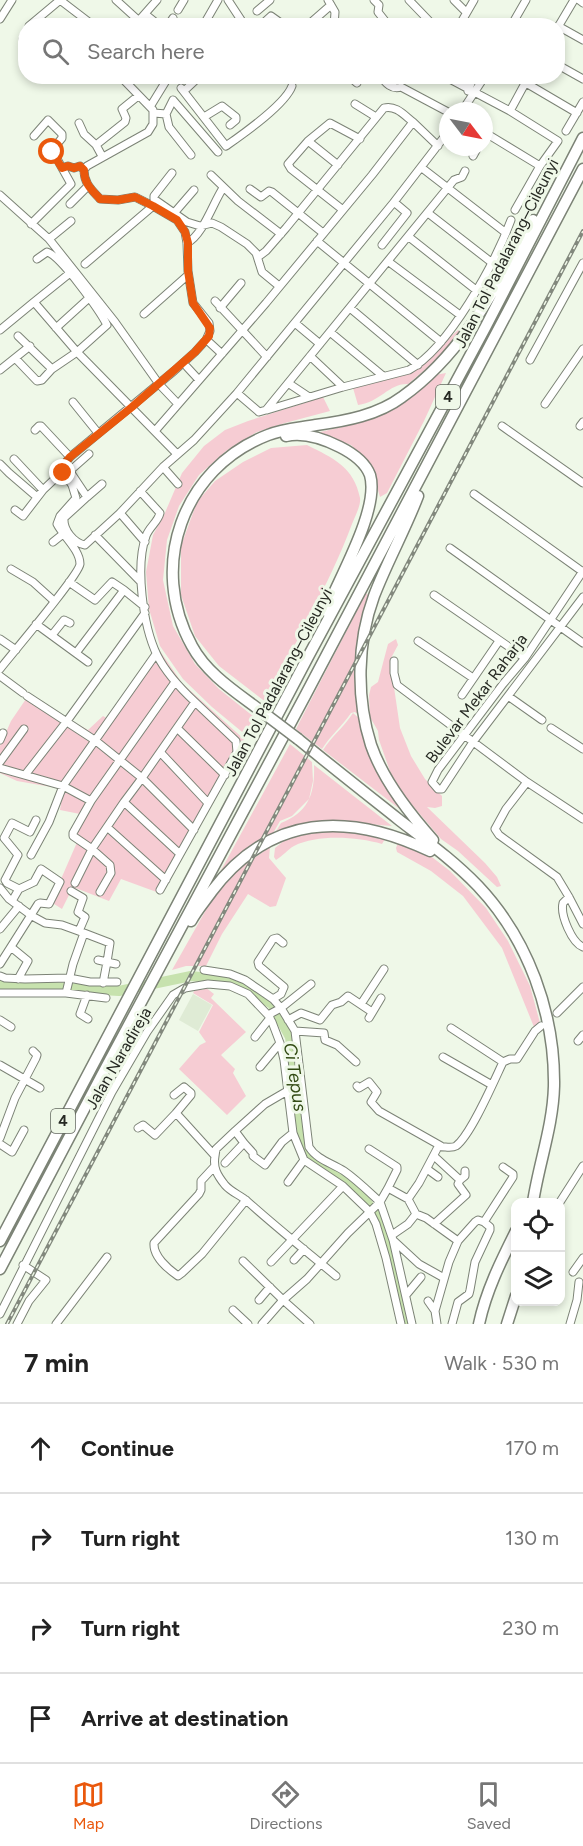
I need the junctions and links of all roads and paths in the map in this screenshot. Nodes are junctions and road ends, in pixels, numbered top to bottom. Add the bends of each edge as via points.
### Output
1 (12, 0) edge
2 (60, 0) edge
3 (116, 0) edge
4 (157, 0) edge
5 (184, 0) edge
6 (218, 0) edge
7 (228, 0) edge
8 (374, 0) edge
9 (409, 0) edge
10 (454, 0) edge
11 (474, 0) edge
12 (526, 0) edge
13 (574, 0) edge
14 (579, 0) edge
15 (266, 1) edge
16 (329, 3) edge
17 (583, 3) edge
18 (178, 10) dead end
19 (257, 11) dead end
20 (466, 12) junction
21 (146, 14) junction
22 (39, 18) edge
23 (84, 18) edge
24 (132, 18) edge
25 (142, 18) edge
26 (151, 18) edge
27 (209, 18) edge
28 (240, 18) edge
29 (315, 18) edge
30 (335, 18) edge
31 (383, 18) edge
32 (426, 18) edge
33 (463, 18) edge
34 (516, 18) edge
35 (563, 18) edge
36 (0, 19) edge
37 (565, 31) edge
38 (583, 40) edge
39 (565, 69) edge
40 (583, 79) edge
41 (130, 84) edge
42 (165, 84) edge
43 (191, 84) edge
44 (387, 84) edge
45 (459, 84) edge
46 (473, 84) edge
47 (478, 84) edge
48 (526, 84) edge
49 (534, 84) edge
50 (292, 86) dead end
51 (472, 91) junction
52 (138, 96) junction
53 (467, 102) edge
54 (583, 102) edge
55 (355, 104) dead end
56 (439, 107) edge
57 (152, 110) junction
58 (510, 111) junction
59 (577, 113) junction
60 (166, 114) junction
61 (204, 117) junction
62 (376, 117) junction
63 (413, 122) junction
64 (79, 123) dead end
65 (230, 125) dead end
66 (566, 131) dead end
67 (34, 136) dead end
68 (360, 139) junction
69 (493, 139) edge
70 (582, 139) edge
71 (308, 141) junction
72 (439, 142) edge
73 (439, 144) edge
74 (96, 145) junction
75 (218, 152) dead end
76 (192, 155) dead end
77 (102, 156) junction
78 (338, 165) junction
79 (540, 166) junction
80 (62, 168) junction
81 (422, 168) junction
82 (84, 170) junction
83 (583, 170) edge
84 (465, 171) dead end
85 (172, 172) dead end
86 (211, 175) dead end
87 (88, 186) junction
88 (223, 188) junction
89 (448, 188) junction
90 (250, 189) dead end
91 (194, 190) dead end
92 (318, 190) junction
93 (0, 195) edge
94 (394, 202) junction
95 (70, 204) dead end
96 (153, 206) junction
97 (343, 210) junction
98 (515, 210) dead end
99 (174, 212) junction
100 (298, 213) junction
101 (428, 213) junction
102 (511, 220) dead end
103 (71, 221) dead end
104 (31, 224) junction
105 (202, 225) junction
106 (323, 233) junction
107 (506, 233) junction
108 (281, 234) junction
109 (409, 237) junction
110 (49, 239) junction
111 (317, 241) junction
112 (188, 243) junction
113 (382, 245) dead end
114 (258, 257) junction
115 (38, 259) dead end
116 (389, 262) junction
117 (491, 262) junction
118 (344, 263) junction
119 (85, 264) dead end
120 (583, 264) edge
121 (70, 273) junction
122 (188, 275) junction
123 (241, 283) dead end
124 (369, 284) junction
125 (279, 286) junction
126 (476, 290) junction
127 (89, 298) junction
128 (34, 302) junction
129 (350, 308) junction
130 (144, 314) dead end
131 (460, 315) junction
132 (296, 323) junction
133 (56, 328) junction
134 (0, 330) edge
135 (242, 331) junction
136 (330, 332) junction
137 (18, 336) dead end
138 (209, 342) dead end
139 (441, 342) junction
140 (320, 344) junction
141 (30, 346) junction
142 (583, 350) edge
143 (77, 352) junction
144 (222, 354) junction
145 (310, 356) junction
146 (267, 357) junction
147 (15, 358) junction
148 (530, 360) dead end
149 (418, 365) junction
150 (187, 367) dead end
151 (52, 369) junction
152 (0, 370) edge
153 (383, 376) junction
154 (199, 380) junction
155 (288, 383) junction
156 (159, 384) junction
157 (344, 387) junction
158 (237, 393) junction
159 (309, 398) junction
160 (73, 402) dead end
161 (178, 404) junction
162 (545, 404) dead end
163 (132, 407) junction
164 (266, 410) junction
165 (502, 426) dead end
166 (35, 430) dead end
167 (155, 431) junction
168 (98, 433) junction
169 (254, 442) junction
170 (89, 453) dead end
171 (177, 454) junction
172 (432, 456) junction
173 (70, 457) junction
174 (14, 459) dead end
175 (0, 464) edge
176 (163, 467) junction
177 (63, 471) junction
178 (583, 483) edge
179 (102, 484) dead end
180 (178, 484) dead end
181 (43, 490) junction
182 (140, 490) junction
183 (474, 494) dead end
184 (37, 497) junction
185 (87, 497) junction
186 (15, 510) dead end
187 (120, 513) junction
188 (63, 534) junction
189 (95, 535) junction
190 (53, 542) dead end
191 (145, 542) junction
192 (450, 548) dead end
193 (11, 569) dead end
194 (581, 570) edge
195 (140, 581) junction
196 (69, 582) junction
197 (124, 590) junction
198 (434, 595) dead end
199 (583, 597) edge
200 (54, 601) junction
201 (145, 610) junction
202 (550, 621) junction
203 (70, 623) dead end
204 (36, 624) junction
205 (561, 628) junction
206 (52, 635) junction
207 (0, 639) edge
208 (418, 641) dead end
209 (499, 641) junction
210 (583, 643) edge
211 (16, 650) junction
212 (76, 653) junction
213 (156, 654) junction
214 (309, 655) junction
215 (525, 658) junction
216 (394, 661) dead end
217 (88, 662) dead end
218 (0, 669) edge
219 (0, 676) edge
220 (473, 678) junction
221 (175, 682) junction
222 (462, 695) dead end
223 (508, 696) junction
224 (195, 702) junction
225 (542, 720) dead end
226 (66, 721) junction
227 (551, 728) dead end
228 (24, 729) dead end
229 (177, 729) junction
230 (462, 734) junction
231 (96, 741) junction
232 (473, 742) junction
233 (583, 749) edge
234 (161, 753) junction
235 (120, 759) junction
236 (0, 762) edge
237 (0, 768) edge
238 (25, 775) junction
239 (225, 775) junction
240 (142, 778) junction
241 (527, 782) junction
242 (63, 786) junction
243 (92, 801) junction
244 (124, 802) junction
245 (208, 803) junction
246 (583, 819) edge
247 (36, 820) dead end
248 (107, 827) junction
249 (194, 830) junction
250 (92, 849) junction
251 (31, 855) dead end
252 (180, 855) junction
253 (450, 860) junction
254 (165, 880) junction
255 (75, 883) dead end
256 (0, 888) edge
257 (20, 889) junction
258 (71, 891) dead end
259 (160, 891) dead end
260 (99, 892) dead end
261 (569, 897) junction
262 (15, 904) junction
263 (32, 916) junction
264 (583, 924) edge
265 (0, 929) edge
266 (81, 932) junction
267 (283, 943) dead end
268 (583, 946) edge
269 (11, 947) junction
270 (98, 960) dead end
271 (107, 962) junction
272 (116, 963) dead end
273 (0, 964) edge
274 (384, 969) dead end
275 (204, 970) dead end
276 (160, 972) junction
277 (0, 976) edge
278 (18, 979) junction
279 (69, 979) junction
280 (117, 982) dead end
281 (103, 983) junction
282 (311, 984) dead end
283 (583, 987) edge
284 (67, 991) junction
285 (0, 993) edge
286 (87, 995) junction
287 (106, 998) dead end
288 (381, 998) dead end
289 (273, 999) junction
290 (361, 1004) junction
291 (274, 1012) junction
292 (557, 1013) dead end
293 (88, 1019) dead end
294 (0, 1020) edge
295 (288, 1020) junction
296 (540, 1026) dead end
297 (11, 1027) dead end
298 (451, 1028) dead end
299 (295, 1031) junction
300 (255, 1037) dead end
301 (280, 1043) junction
302 (33, 1051) dead end
303 (443, 1057) dead end
304 (356, 1062) dead end
305 (504, 1062) junction
306 (0, 1065) edge
307 (260, 1066) dead end
308 (25, 1080) junction
309 (492, 1085) junction
310 (357, 1086) dead end
311 (40, 1088) dead end
312 (288, 1090) junction
313 (174, 1095) dead end
314 (176, 1113) junction
315 (138, 1128) dead end
316 (24, 1130) dead end
317 (235, 1131) junction
318 (293, 1133) junction
319 (0, 1138) edge
320 (244, 1143) junction
321 (0, 1144) edge
322 (441, 1146) junction
323 (369, 1149) dead end
324 (215, 1156) junction
325 (434, 1156) junction
326 (304, 1160) junction
327 (225, 1163) dead end
328 (583, 1166) edge
329 (214, 1167) junction
330 (503, 1167) dead end
331 (427, 1169) junction
332 (465, 1171) dead end
333 (438, 1177) dead end
334 (460, 1180) junction
335 (288, 1182) dead end
336 (342, 1186) junction
337 (388, 1188) junction
338 (532, 1198) edge
339 (563, 1198) edge
340 (408, 1199) junction
341 (246, 1200) junction
342 (380, 1203) junction
343 (371, 1211) junction
344 (416, 1214) junction
345 (484, 1222) junction
346 (434, 1224) junction
347 (392, 1238) junction
348 (291, 1240) junction
349 (0, 1241) edge
350 (458, 1241) junction
351 (511, 1242) edge
352 (304, 1249) junction
353 (107, 1257) dead end
354 (583, 1258) edge
355 (294, 1260) dead end
356 (243, 1261) dead end
357 (271, 1262) dead end
358 (321, 1263) junction
359 (23, 1266) junction
360 (0, 1269) edge
361 (573, 1272) dead end
362 (336, 1276) dead end
363 (421, 1277) dead end
364 (444, 1278) junction
365 (579, 1282) dead end
366 (270, 1287) junction
367 (406, 1295) junction
368 (259, 1300) dead end
369 (283, 1300) junction
370 (428, 1301) dead end
371 (513, 1306) edge
372 (233, 1310) dead end
373 (435, 1311) junction
374 (0, 1314) edge
375 (267, 1322) edge
376 (17, 1324) edge
377 (56, 1324) edge
378 (248, 1324) edge
379 (310, 1324) edge
380 (401, 1324) edge
381 (412, 1324) edge
382 (437, 1324) edge
383 (452, 1324) edge
384 (480, 1324) edge
385 (507, 1324) edge
386 (570, 1324) edge

1 - 36 street
2 - 22 street
2 - 23 street
3 - 24 street
4 - 21 street
5 - 18 street
6 - 27 street
7 - 28 street
8 - 31 street
9 - 32 street
10 - 20 street
11 - 20 street
12 - 34 street
13 - 35 street
14 - 17 street
15 - 19 street
16 - 29 street
16 - 30 street
20 - 33 street
21 - 25 street
21 - 26 street
37 - 38 street
39 - 40 street
41 - 52 street
42 - 57 street
43 - 61 street via 184,91
44 - 56 street
45 - 51 street
46 - 51 street
47 - 51 street
48 - 58 street
49 - 59 street
50 - 61 street via 287,96 226,146
51 - 53 street
51 - 58 street
52 - 57 street
52 - 74 street via 123,109 125,122
54 - 59 street
55 - 62 street
57 - 60 street
57 - 77 street via 153,124 148,132
58 - 79 street via 558,141
59 - 66 street
60 - 75 street via 173,100
60 - 76 street via 169,127
61 - 65 street via 222,106 236,118
62 - 63 street via 392,106
62 - 68 street
63 - 72 street
63 - 97 street
64 - 74 street via 84,135
67 - 80 street via 48,120 62,134 52,150
68 - 71 street via 331,123
68 - 78 street
69 - 79 street
70 - 169 highway via 476,320 430,375 399,400 362,416 290,429
70 - 214 highway, Jalan Tol Padalarang–Cileunyi / 4
71 - 78 street
71 - 92 street via 288,164
73 - 81 street
74 - 77 street
77 - 82 street
78 - 92 street
79 - 98 street
80 - 82 street via 80,166
80 - 104 street via 70,185
81 - 89 street
81 - 94 street
82 - 87 street
83 - 172 highway, Jalan Tol Padalarang–Cileunyi / 4
84 - 89 street
85 - 99 street via 153,197
86 - 88 street
87 - 95 street
87 - 96 street via 100,199 135,197
88 - 105 street
88 - 108 street
89 - 101 street
89 - 107 street
90 - 100 street via 261,197 271,191
91 - 99 street
92 - 97 street
92 - 100 street
93 - 104 street
94 - 113 street via 407,213
94 - 118 street
96 - 112 street via 177,220
96 - 119 street
97 - 106 street
99 - 105 street via 187,222
100 - 106 street
100 - 108 street
101 - 109 street
101 - 117 street
102 - 107 street
103 - 110 street
104 - 110 street
105 - 112 street
105 - 114 street via 221,227
106 - 111 street
107 - 117 street
108 - 114 street
109 - 116 street
109 - 126 street
110 - 156 street
111 - 118 street
111 - 125 street
112 - 122 street
114 - 125 street via 262,272
115 - 121 street via 49,252
116 - 124 street
116 - 131 street
117 - 126 street
118 - 124 street
118 - 132 street
120 - 148 street
121 - 127 street
121 - 128 street
122 - 130 street
122 - 156 street via 193,303 209,323 210,332 195,352
123 - 135 street via 217,304
124 - 129 street
124 - 139 street
125 - 135 street
126 - 131 street
127 - 133 street
127 - 143 street via 107,325
128 - 133 street
128 - 134 street
129 - 136 street
129 - 149 street
131 - 139 street
132 - 140 street
132 - 146 street
133 - 143 street
135 - 144 street
135 - 146 street
136 - 140 street
136 - 153 street
137 - 141 street
138 - 144 street
139 - 149 street
140 - 145 street
141 - 147 street
141 - 151 street
142 - 162 street
143 - 151 street
143 - 163 street
144 - 154 street
145 - 155 street
145 - 157 street
146 - 158 street
147 - 151 street via 37,381
147 - 152 street
149 - 153 street
150 - 154 street
153 - 157 street
154 - 161 street
155 - 159 street
155 - 164 street
156 - 161 street
156 - 163 street
157 - 159 street
158 - 164 street via 259,411
158 - 171 street
159 - 164 street
160 - 168 street
161 - 167 street
163 - 167 street
163 - 168 street
165 - 178 street
166 - 173 street via 41,426
167 - 171 street
168 - 173 street
169 - 214 highway via 307,436 347,450 370,476 369,509
169 - 253 highway, bridge via 222,462 205,479 183,515 176,539 173,586 176,607 192,647 223,682
170 - 185 street via 71,473
171 - 176 street
172 - 253 highway via 374,598 364,636 361,684 371,745 386,775 400,800
172 - 276 highway, Jalan Tol Padalarang–Cileunyi / 4
173 - 177 street
174 - 181 street
175 - 184 street
176 - 180 street
176 - 182 street
177 - 181 street
177 - 188 street via 76,498 55,525
179 - 185 street
181 - 184 street
182 - 187 street
182 - 191 street via 160,513
183 - 194 street
184 - 186 street via 23,516
185 - 189 street via 66,514 63,524 82,545
187 - 189 street
187 - 191 street
188 - 190 street
188 - 196 street via 79,556 80,564
189 - 195 street
191 - 195 street
192 - 202 street
193 - 200 street
194 - 202 street, Bulevar Mekar Raharja
195 - 201 street
196 - 197 street via 95,600 112,582
196 - 200 street
197 - 201 street
197 - 212 street
198 - 209 street
199 - 205 street, Bulevar Mekar Raharja
200 - 204 street
201 - 213 street
201 - 226 street
202 - 205 street
202 - 215 street, Bulevar Mekar Raharja
203 - 206 street via 64,620
204 - 206 street
204 - 211 street
205 - 210 street
205 - 223 street, Bulevar Mekar Raharja
206 - 212 street
207 - 211 street
208 - 220 street
209 - 215 street
209 - 220 street
211 - 218 street
212 - 217 street
213 - 221 street
213 - 231 street
214 - 349 highway, Jalan Tol Padalarang–Cileunyi / 4
215 - 230 street, Bulevar Mekar Raharja
216 - 230 street via 397,685
219 - 226 street
220 - 222 street
221 - 224 street
221 - 235 street
223 - 225 street
223 - 232 street, Bulevar Mekar Raharja
224 - 229 street
224 - 239 street via 236,741 237,752
226 - 231 street
226 - 238 street
227 - 233 street
228 - 236 street
229 - 234 street
229 - 239 street
230 - 232 street
230 - 232 street, Bulevar Mekar Raharja via 434,775 432,782 438,789 444,786
231 - 235 street
231 - 242 street
232 - 241 street
234 - 240 street
234 - 245 street
235 - 240 street
235 - 243 street
237 - 238 street
238 - 242 street
239 - 245 street
240 - 244 street
240 - 249 street
241 - 246 street
241 - 261 street via 495,829 557,877
242 - 243 street
242 - 251 street
243 - 250 street via 73,835
244 - 248 street
244 - 252 street
245 - 249 street
247 - 257 street via 30,832 12,823 4,838 18,855 5,880
248 - 250 street
248 - 254 street
249 - 252 street
250 - 255 street
250 - 260 street via 112,868
252 - 254 street
253 - 276 highway via 411,841 348,826 309,828 276,838 238,861 222,879 195,914
253 - 338 highway via 498,908 531,966 543,999 553,1057 553,1109
254 - 259 street
256 - 262 street
257 - 262 street
257 - 263 street via 34,882 42,868 60,882 52,901 39,903
258 - 266 street via 83,898 78,912 85,918
261 - 264 street
261 - 268 street via 562,912 577,944
262 - 263 street
262 - 265 street
263 - 266 street
263 - 269 street
266 - 271 street via 110,943
266 - 279 street
267 - 289 street via 273,939 258,963 284,987
269 - 273 street
269 - 278 street via 28,961
270 - 271 street
271 - 272 street
271 - 281 street
274 - 290 street
275 - 289 street via 245,980
276 - 360 highway, Jalan Tol Padalarang–Cileunyi / 4
277 - 278 street
278 - 279 street
279 - 281 street
279 - 284 street
280 - 281 street
282 - 291 street
283 - 292 street
284 - 285 street
284 - 286 street
286 - 287 street
286 - 293 street via 80,1014
288 - 290 street via 370,1015
289 - 291 street
290 - 295 street via 348,996 332,1005 320,1020 301,1013
291 - 295 street
291 - 300 street
291 - 301 street, Jalan Naradireja
291 - 359 street, Jalan Naradireja via 230,986 208,984 185,988 173,995 112,1092
294 - 297 street
295 - 299 street
296 - 305 street via 517,1059
298 - 305 street
299 - 304 street via 324,1033 325,1040 338,1045
299 - 342 street via 309,1147 315,1155 352,1177
301 - 307 street
301 - 312 street, Jalan Naradireja
302 - 308 street via 37,1055
303 - 309 street
305 - 309 street
306 - 308 street
308 - 311 street
308 - 319 street
309 - 322 street via 455,1147
310 - 322 street via 369,1082 377,1092 371,1102 379,1111
312 - 317 street
312 - 318 street, Jalan Naradireja
313 - 314 street via 184,1087 191,1094
314 - 315 street via 155,1135 143,1125
314 - 324 street
316 - 321 street via 12,1152
317 - 320 street
317 - 324 street via 216,1149
318 - 320 street via 265,1165
318 - 326 street, Jalan Naradireja
320 - 327 street
322 - 325 street
323 - 337 street via 397,1167
324 - 329 street
325 - 331 street
325 - 334 street
326 - 335 street
326 - 336 street
328 - 339 street
329 - 341 street via 225,1184
329 - 341 street via 201,1181 199,1194 156,1241 153,1247 164,1264 178,1275 202,1254
330 - 345 street via 513,1178
331 - 333 street
331 - 340 street
332 - 334 street
334 - 346 street via 458,1184 466,1195
336 - 343 street
336 - 348 street
337 - 340 street
337 - 342 street
340 - 344 street
341 - 348 street
342 - 343 street
342 - 347 street
343 - 358 street
343 - 380 street
344 - 346 street
344 - 347 street
345 - 350 street via 475,1222
345 - 383 street via 490,1230 475,1262 469,1294 458,1302
346 - 350 street
347 - 364 street via 419,1264
347 - 367 street
348 - 352 street
348 - 357 street
350 - 364 street
351 - 384 highway via 482,1308
352 - 355 street
352 - 358 street
353 - 377 street
354 - 361 street
356 - 366 street
358 - 362 street
358 - 369 street
359 - 374 street, Jalan Naradireja
359 - 376 street via 46,1280
363 - 367 street
364 - 373 street
365 - 386 street
366 - 368 street
366 - 369 street
367 - 381 street
369 - 375 street
369 - 379 street
370 - 373 street
371 - 385 highway
372 - 378 street
373 - 382 street

